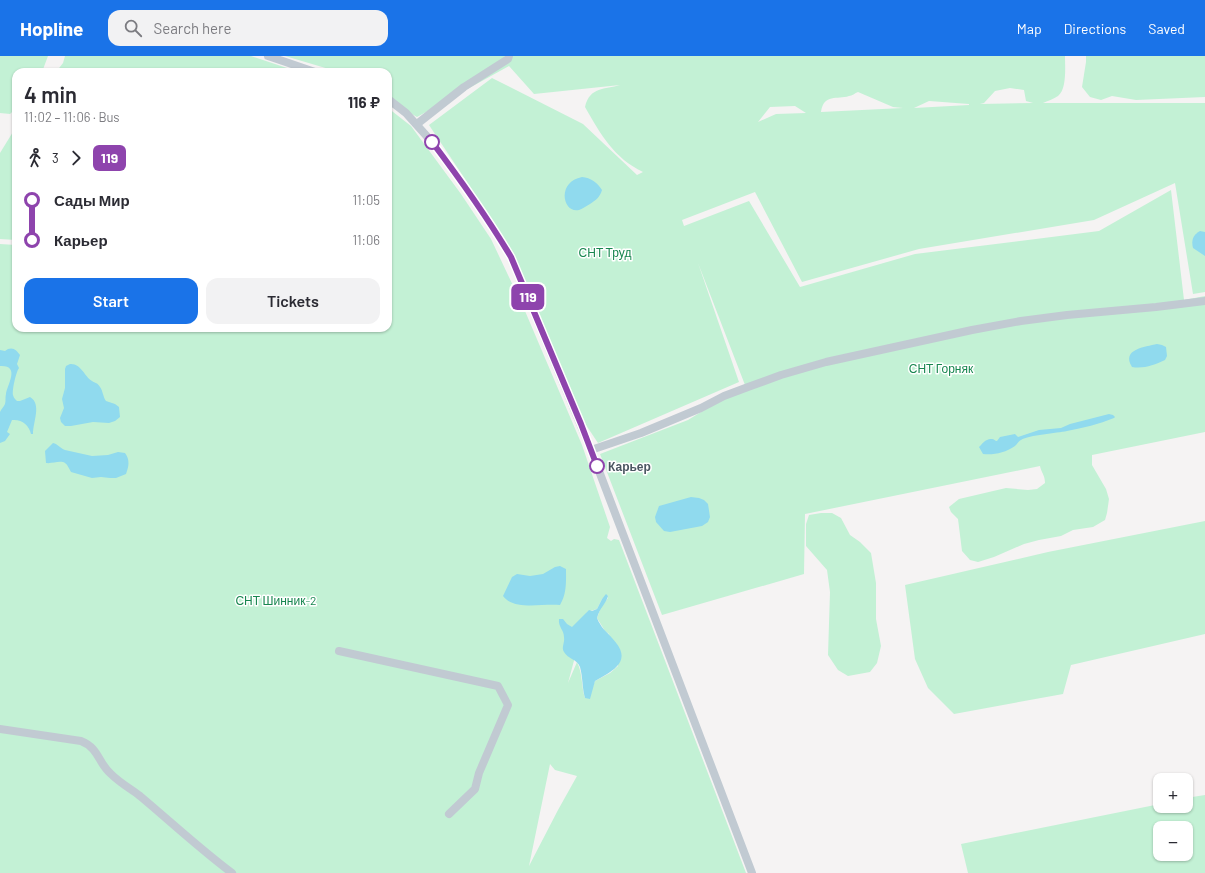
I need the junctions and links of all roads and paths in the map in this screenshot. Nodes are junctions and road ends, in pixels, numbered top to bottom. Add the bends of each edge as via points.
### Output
1 (268, 56) edge
2 (509, 56) edge
3 (303, 68) edge
4 (392, 102) edge
5 (417, 124) junction
6 (1205, 301) edge
7 (591, 450) junction
8 (340, 651) dead end
9 (0, 729) edge
10 (449, 814) dead end
11 (232, 873) edge
12 (752, 873) edge

1 - 3 street
2 - 5 street
4 - 5 street
5 - 7 street via 471,195 511,257
6 - 7 street via 1021,322 972,330 826,362 748,387 641,433
7 - 12 street
8 - 10 street via 498,686 508,705 479,773 475,789
9 - 11 street via 88,744 109,773

